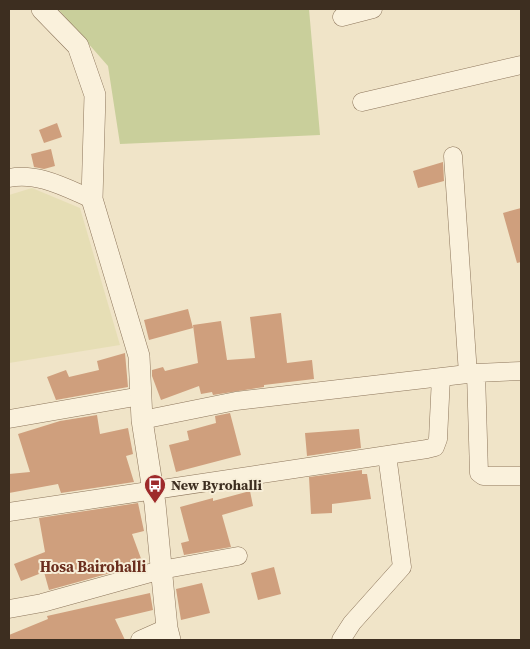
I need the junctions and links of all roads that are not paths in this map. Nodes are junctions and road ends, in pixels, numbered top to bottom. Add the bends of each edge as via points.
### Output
1 (42, 9) edge
2 (373, 9) edge
3 (342, 17) dead end
4 (521, 65) edge
5 (362, 102) dead end
6 (453, 156) dead end
7 (9, 178) edge
8 (92, 199) junction
9 (521, 371) edge
10 (472, 373) junction
11 (441, 377) junction
12 (141, 396) junction
13 (9, 419) edge
14 (142, 420) junction
15 (387, 455) junction
16 (521, 476) edge
17 (152, 489) junction
18 (9, 512) edge
19 (238, 556) dead end
20 (161, 570) junction
21 (9, 609) edge
22 (169, 634) edge
23 (140, 640) edge
24 (341, 640) edge

1 - 8 street via 78,46 95,94
2 - 3 street
4 - 5 street
6 - 10 street
7 - 8 street via 42,178
8 - 12 street via 138,356
9 - 10 street
10 - 11 street
10 - 16 street via 479,473 483,476
11 - 14 street via 236,401
11 - 15 street via 435,446
12 - 13 street
12 - 14 street
14 - 17 street
15 - 17 street
15 - 24 street via 402,567
17 - 18 street
17 - 20 street
19 - 20 street
20 - 21 street
20 - 22 street
22 - 23 street

